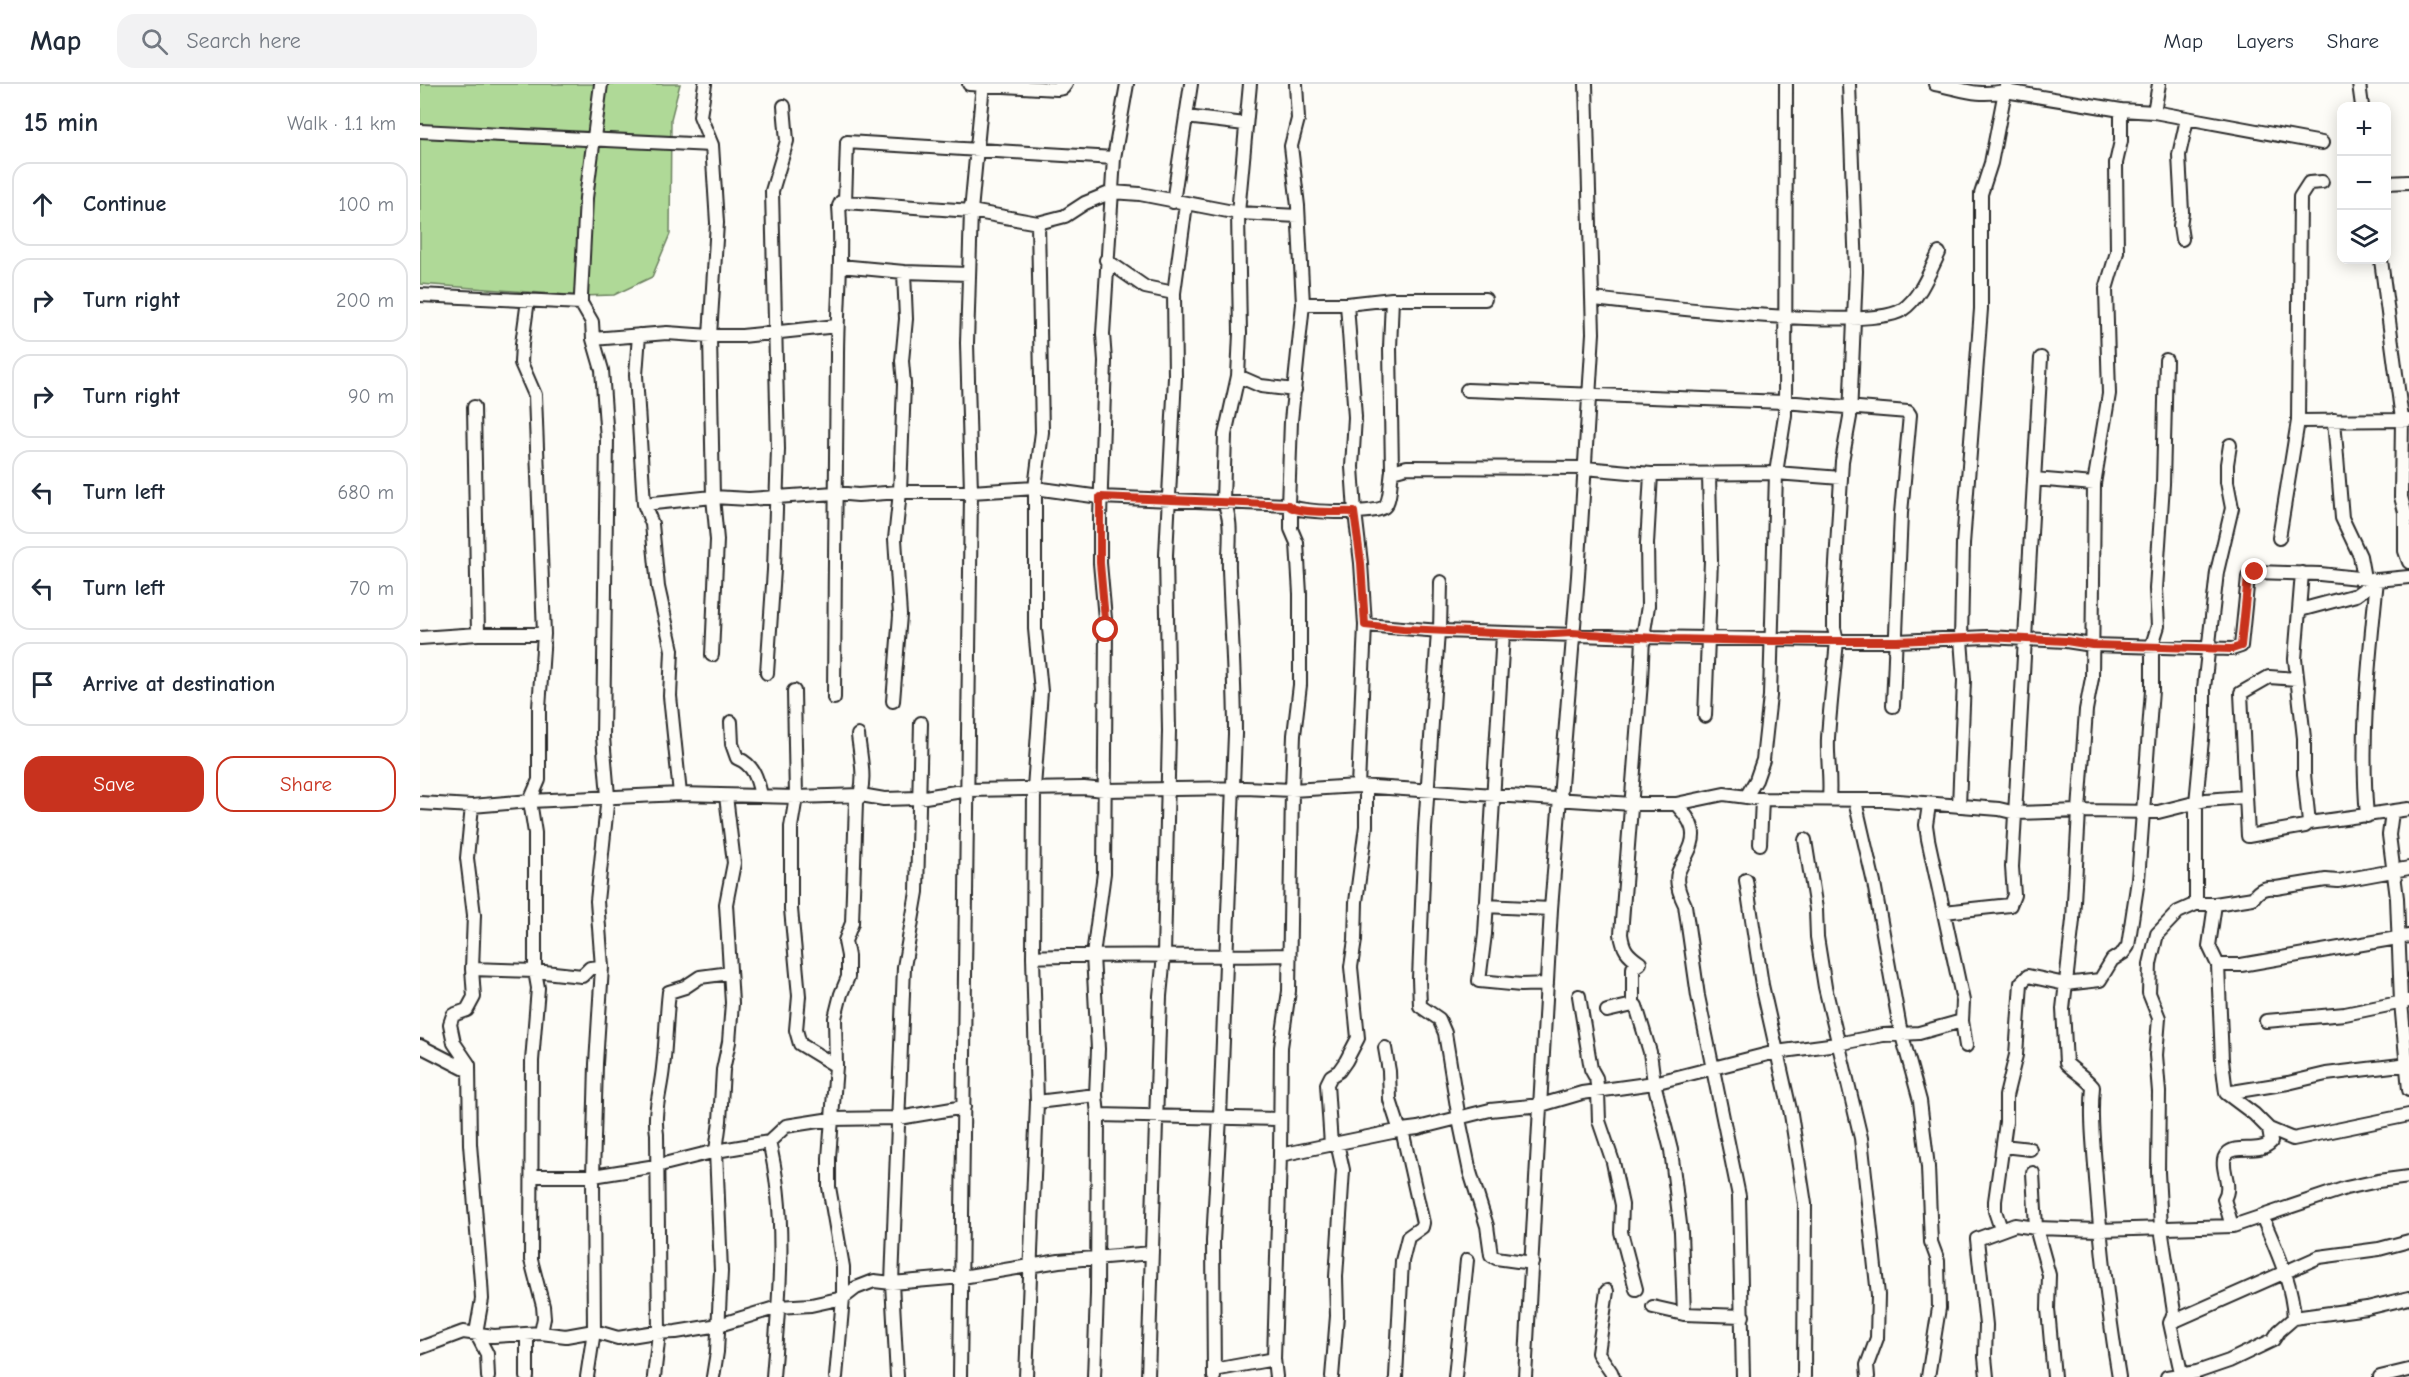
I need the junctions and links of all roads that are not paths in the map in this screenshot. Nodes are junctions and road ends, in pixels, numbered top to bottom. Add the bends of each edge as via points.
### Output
1 (602, 84) edge
2 (705, 84) edge
3 (969, 84) edge
4 (1066, 84) edge
5 (1127, 84) edge
6 (1191, 84) edge
7 (1250, 84) edge
8 (1296, 84) edge
9 (1586, 84) edge
10 (1786, 84) edge
11 (1849, 84) edge
12 (2159, 84) edge
13 (2358, 84) edge
14 (983, 85) edge
15 (1942, 85) edge
16 (2006, 88) edge
17 (2361, 102) edge
18 (784, 106) dead end
19 (2121, 110) junction
20 (2154, 112) junction
21 (1186, 117) junction
22 (2187, 119) junction
23 (1245, 124) junction
24 (420, 131) edge
25 (593, 140) junction
26 (2322, 143) dead end
27 (712, 145) junction
28 (977, 149) junction
29 (1113, 158) junction
30 (2322, 182) dead end
31 (2409, 182) edge
32 (2391, 183) edge
33 (1112, 192) junction
34 (845, 202) junction
35 (1179, 203) junction
36 (971, 211) junction
37 (1238, 213) junction
38 (1298, 216) junction
39 (1038, 223) junction
40 (2182, 239) dead end
41 (1939, 253) dead end
42 (1106, 260) junction
43 (2382, 264) edge
44 (840, 266) junction
45 (904, 272) junction
46 (969, 274) junction
47 (1174, 293) junction
48 (420, 295) edge
49 (1392, 299) junction
50 (1485, 299) dead end
51 (1594, 299) junction
52 (528, 300) junction
53 (581, 303) junction
54 (1303, 304) junction
55 (1347, 304) junction
56 (1787, 316) junction
57 (1855, 319) junction
58 (837, 326) junction
59 (774, 331) junction
60 (639, 335) junction
61 (710, 336) junction
62 (593, 339) junction
63 (2041, 358) dead end
64 (2166, 360) dead end
65 (1238, 376) junction
66 (1295, 390) junction
67 (1467, 390) dead end
68 (1590, 394) junction
69 (1784, 402) junction
70 (1850, 406) junction
71 (474, 407) dead end
72 (2405, 419) edge
73 (2334, 420) junction
74 (2298, 421) junction
75 (2230, 445) dead end
76 (1585, 468) junction
77 (1392, 471) junction
78 (1776, 473) junction
79 (1651, 474) junction
80 (1709, 475) junction
81 (1841, 478) junction
82 (2034, 479) junction
83 (2094, 484) junction
84 (1035, 488) junction
85 (900, 492) junction
86 (971, 492) junction
87 (835, 493) junction
88 (713, 497) junction
89 (777, 497) junction
90 (1100, 497) junction
91 (1167, 501) junction
92 (1223, 501) junction
93 (644, 504) junction
94 (1290, 506) junction
95 (1354, 512) junction
96 (2279, 538) dead end
97 (2409, 562) edge
98 (2302, 573) junction
99 (2409, 577) edge
100 (2364, 578) junction
101 (2377, 580) junction
102 (1441, 582) dead end
103 (2300, 610) junction
104 (1365, 625) junction
105 (1439, 631) junction
106 (544, 633) junction
107 (1572, 633) junction
108 (478, 634) junction
109 (1503, 634) junction
110 (1643, 637) junction
111 (420, 638) edge
112 (1708, 638) junction
113 (1961, 639) junction
114 (1837, 640) junction
115 (2025, 640) junction
116 (1772, 641) junction
117 (1897, 641) junction
118 (2092, 645) junction
119 (2152, 645) junction
120 (2208, 649) junction
121 (712, 655) dead end
122 (767, 673) dead end
123 (2297, 678) junction
124 (794, 691) dead end
125 (834, 698) dead end
126 (893, 700) dead end
127 (1893, 706) dead end
128 (1706, 716) dead end
129 (731, 722) dead end
130 (921, 723) dead end
131 (858, 735) dead end
132 (1362, 786) junction
133 (1034, 788) junction
134 (1234, 789) junction
135 (968, 790) junction
136 (1104, 790) junction
137 (1168, 790) junction
138 (1292, 790) junction
139 (1428, 791) junction
140 (680, 794) junction
141 (1494, 794) junction
142 (761, 795) junction
143 (861, 795) junction
144 (608, 796) junction
145 (726, 796) junction
146 (796, 797) junction
147 (1746, 797) junction
148 (2244, 797) junction
149 (919, 798) junction
150 (1560, 798) junction
151 (1762, 799) junction
152 (1828, 799) junction
153 (530, 801) junction
154 (1855, 801) junction
155 (420, 803) edge
156 (1632, 804) junction
157 (1676, 804) junction
158 (2196, 804) junction
159 (1929, 805) junction
160 (472, 806) junction
161 (1959, 806) junction
162 (2409, 809) edge
163 (2079, 811) junction
164 (2392, 812) junction
165 (2016, 813) junction
166 (2142, 813) junction
167 (2367, 816) junction
168 (2309, 823) junction
169 (1805, 840) dead end
170 (1760, 844) dead end
171 (2409, 868) edge
172 (2393, 872) junction
173 (1746, 880) dead end
174 (2196, 904) junction
175 (2215, 904) junction
176 (1485, 906) junction
177 (1551, 909) junction
178 (1944, 912) junction
179 (2404, 937) edge
180 (1093, 955) junction
181 (1164, 955) junction
182 (1289, 955) junction
183 (1226, 956) junction
184 (1033, 957) junction
185 (2218, 965) junction
186 (602, 967) junction
187 (472, 969) junction
188 (535, 971) junction
189 (730, 973) junction
190 (1547, 984) junction
191 (2065, 984) junction
192 (1579, 996) dead end
193 (2405, 1001) edge
194 (1633, 1005) junction
195 (1607, 1011) dead end
196 (1962, 1021) junction
197 (2266, 1021) dead end
198 (1903, 1035) junction
199 (1837, 1044) junction
200 (420, 1046) edge
201 (1966, 1046) dead end
202 (1385, 1048) dead end
203 (1776, 1052) junction
204 (2408, 1064) edge
205 (836, 1066) junction
206 (1713, 1069) junction
207 (469, 1071) junction
208 (1654, 1083) junction
209 (2409, 1090) edge
210 (1598, 1092) junction
211 (2226, 1093) junction
212 (1096, 1095) junction
213 (1037, 1102) junction
214 (1541, 1105) junction
215 (964, 1107) junction
216 (1098, 1115) junction
217 (2409, 1115) edge
218 (1157, 1117) junction
219 (1220, 1117) junction
220 (899, 1118) junction
221 (831, 1119) junction
222 (1280, 1119) junction
223 (1459, 1119) junction
224 (2269, 1129) junction
225 (1401, 1130) junction
226 (769, 1142) junction
227 (1334, 1144) junction
228 (2003, 1146) junction
229 (2030, 1149) dead end
230 (716, 1151) junction
231 (1280, 1155) junction
232 (656, 1166) junction
233 (2033, 1173) dead end
234 (532, 1176) junction
235 (593, 1176) junction
236 (2409, 1177) edge
237 (2262, 1216) junction
238 (2232, 1226) junction
239 (2036, 1228) junction
240 (2161, 1228) junction
241 (2001, 1229) junction
242 (2099, 1230) junction
243 (2409, 1241) edge
244 (1152, 1253) junction
245 (1096, 1257) junction
246 (1467, 1260) dead end
247 (1532, 1263) junction
248 (1032, 1265) junction
249 (2285, 1273) junction
250 (962, 1277) junction
251 (892, 1282) junction
252 (1636, 1289) dead end
253 (1608, 1292) dead end
254 (843, 1298) junction
255 (2409, 1298) edge
256 (778, 1307) junction
257 (1653, 1307) dead end
258 (1684, 1314) junction
259 (1743, 1316) junction
260 (2294, 1318) junction
261 (2170, 1323) junction
262 (719, 1325) junction
263 (594, 1331) junction
264 (476, 1333) junction
265 (541, 1333) junction
266 (659, 1333) junction
267 (527, 1335) junction
268 (420, 1348) edge
269 (1274, 1359) junction
270 (2409, 1370) edge
271 (2197, 1372) junction
272 (1214, 1373) edge
273 (2182, 1376) edge
274 (488, 1377) edge
275 (527, 1377) edge
276 (587, 1377) edge
277 (654, 1377) edge
278 (713, 1377) edge
279 (773, 1377) edge
280 (836, 1377) edge
281 (897, 1377) edge
282 (960, 1377) edge
283 (1026, 1377) edge
284 (1094, 1377) edge
285 (1148, 1377) edge
286 (1276, 1377) edge
287 (1332, 1377) edge
288 (1396, 1377) edge
289 (1455, 1377) edge
290 (1525, 1377) edge
291 (1613, 1377) edge
292 (1743, 1377) edge
293 (1803, 1377) edge
294 (1868, 1377) edge
295 (1928, 1377) edge
296 (1987, 1377) edge
297 (2054, 1377) edge
298 (2119, 1377) edge
299 (2167, 1377) edge
300 (2215, 1377) edge
301 (2380, 1377) edge

1 - 25 street
2 - 27 street via 700,116
3 - 14 street
4 - 14 street via 1063,88
5 - 29 street
6 - 21 street
7 - 23 street
8 - 38 street via 1298,119 1291,146
9 - 51 street
10 - 56 street
11 - 57 street
12 - 20 street
13 - 17 street
14 - 28 street
15 - 16 street via 1976,94
16 - 19 street
16 - 113 street via 1981,194 1981,309 1963,544
18 - 59 street via 787,141 772,191
19 - 20 street
19 - 83 street via 2116,164 2117,252 2106,289 2109,394
20 - 22 street
21 - 23 street
21 - 35 street
22 - 26 street
22 - 40 street via 2179,155
23 - 37 street
24 - 25 street
25 - 27 street
25 - 53 street
27 - 61 street via 717,223
28 - 29 street
28 - 34 street via 848,142
28 - 36 street
29 - 33 street
30 - 74 street via 2309,183 2300,197
31 - 32 street
33 - 35 street
33 - 39 street via 1065,216
33 - 42 street
34 - 36 street
34 - 44 street via 839,206
35 - 37 street
35 - 47 street
36 - 39 street
36 - 46 street
37 - 38 street
37 - 65 street
38 - 54 street
39 - 84 street via 1042,432
41 - 57 street via 1919,291 1902,310
42 - 47 street via 1145,287
42 - 90 street
43 - 72 street
44 - 45 street
44 - 58 street
45 - 46 street
45 - 85 street
46 - 86 street
47 - 91 street via 1175,377
48 - 52 street
49 - 50 street
49 - 55 street
49 - 77 street
51 - 56 street
51 - 68 street
52 - 53 street
52 - 106 street via 521,363 535,395
53 - 62 street via 592,322
54 - 55 street
54 - 66 street
55 - 95 street via 1355,417
56 - 57 street
56 - 69 street
57 - 70 street
58 - 59 street
58 - 87 street
59 - 61 street
59 - 89 street
60 - 61 street
60 - 62 street
60 - 93 street via 636,375
61 - 88 street
62 - 144 street via 602,370 606,439 603,738
63 - 82 street
64 - 119 street via 2156,588 2158,626
65 - 66 street via 1261,386
65 - 92 street via 1225,435
66 - 94 street
67 - 68 street
68 - 69 street
68 - 76 street
69 - 70 street
69 - 78 street
70 - 81 street
70 - 117 street via 1901,410 1910,415 1901,513
71 - 108 street
72 - 73 street
72 - 97 street via 2401,497
73 - 74 street
73 - 100 street via 2342,518 2360,556
74 - 96 street
75 - 120 street via 2227,482 2232,508 2217,572
76 - 77 street via 1424,466
76 - 79 street
76 - 107 street
77 - 95 street via 1386,505
78 - 80 street
78 - 81 street
78 - 116 street
79 - 80 street
79 - 110 street via 1648,606
80 - 112 street
81 - 114 street via 1834,598
82 - 83 street
82 - 115 street
83 - 118 street
84 - 86 street
84 - 90 street
84 - 133 street via 1035,629 1041,691
85 - 86 street
85 - 87 street
85 - 126 street via 896,538 900,615
86 - 135 street
87 - 89 street
87 - 125 street
88 - 89 street
88 - 93 street
88 - 121 street via 717,540
89 - 122 street
90 - 91 street
90 - 136 street via 1106,640
91 - 92 street
91 - 137 street
92 - 94 street
92 - 134 street via 1230,526
93 - 140 street via 652,524 658,587 672,650 670,696
94 - 95 street via 1302,511
94 - 138 street via 1291,529 1297,543 1301,621
95 - 104 street
98 - 100 street
98 - 103 street
98 - 120 street via 2255,572 2248,577 2241,646
99 - 101 street
100 - 101 street
101 - 103 street via 2356,595
101 - 167 street via 2365,693
102 - 105 street
103 - 123 street
104 - 105 street
104 - 132 street
105 - 109 street
105 - 139 street
106 - 108 street
106 - 153 street via 539,780
107 - 109 street
107 - 110 street
107 - 150 street
108 - 111 street
109 - 141 street
110 - 112 street
110 - 156 street
112 - 116 street
112 - 128 street
113 - 115 street
113 - 117 street
113 - 161 street via 1964,680
114 - 116 street
114 - 117 street
114 - 152 street via 1828,738
115 - 118 street
115 - 165 street
116 - 147 street via 1763,760
117 - 127 street
118 - 119 street
118 - 163 street
119 - 120 street
119 - 166 street
120 - 158 street
123 - 148 street via 2269,677 2241,693
123 - 168 street
124 - 146 street
129 - 142 street via 737,758 748,763
130 - 149 street
131 - 143 street
132 - 138 street
132 - 139 street
132 - 227 street via 1366,826 1351,967 1358,1038 1327,1084
133 - 135 street
133 - 136 street
133 - 184 street
134 - 137 street
134 - 138 street
134 - 183 street
135 - 149 street
135 - 215 street
136 - 137 street
136 - 180 street via 1104,873
137 - 181 street
138 - 182 street
139 - 141 street
139 - 223 street via 1420,1006 1439,1019 1445,1033
140 - 144 street
140 - 145 street
141 - 150 street
141 - 176 street
142 - 145 street
142 - 146 street
143 - 146 street
143 - 149 street
143 - 205 street via 856,802 852,922 845,941 848,977 835,1018
144 - 153 street
144 - 186 street via 597,901
145 - 189 street via 734,863 726,903
146 - 205 street via 790,827 791,909 799,996 796,1030 800,1044
147 - 151 street
147 - 157 street via 1724,794
148 - 158 street
148 - 168 street via 2247,836
149 - 220 street via 917,892 904,967
150 - 156 street
150 - 177 street
151 - 152 street
151 - 170 street
152 - 154 street
153 - 160 street
153 - 188 street via 535,833
154 - 159 street
154 - 198 street
155 - 160 street
156 - 157 street
156 - 194 street via 1621,934 1622,946 1640,963 1633,968
157 - 206 street via 1693,828 1693,839 1678,874
158 - 166 street
158 - 174 street
159 - 161 street
159 - 178 street via 1926,825
160 - 187 street via 467,858 474,915
161 - 165 street
162 - 164 street
163 - 165 street
163 - 166 street
163 - 191 street
164 - 167 street
164 - 172 street via 2389,835
165 - 178 street via 2014,895 2010,905
166 - 191 street via 2138,880 2128,946 2112,960 2100,980
167 - 168 street
169 - 199 street via 1820,959
171 - 172 street
172 - 175 street via 2268,887 2258,890 2253,898
172 - 179 street
173 - 203 street
174 - 175 street
174 - 240 street via 2178,912 2157,934 2150,964 2149,993 2159,1018 2156,1055
175 - 185 street via 2209,946
176 - 177 street
176 - 190 street via 1479,981
177 - 190 street
178 - 196 street via 1963,1001
179 - 185 street via 2241,965
179 - 193 street
180 - 181 street
180 - 184 street
180 - 212 street
181 - 183 street
181 - 218 street
182 - 183 street
182 - 222 street
183 - 219 street
184 - 213 street
185 - 211 street
186 - 188 street via 590,968 582,976
186 - 235 street
187 - 188 street
187 - 207 street via 474,997 467,1010 453,1015 450,1024 454,1043
188 - 234 street via 538,988 532,1060
189 - 230 street via 729,1042
189 - 232 street via 700,977 669,992 655,1124
190 - 214 street
191 - 228 street via 2028,976 2021,983
191 - 242 street via 2066,1064 2092,1087
192 - 210 street
193 - 197 street via 2345,1014
193 - 204 street
194 - 195 street
194 - 208 street via 1650,1052
196 - 198 street
196 - 201 street
198 - 199 street
198 - 295 street via 1920,1101 1929,1167 1931,1242 1938,1261 1939,1308
199 - 203 street
199 - 294 street via 1861,1138 1878,1295 1877,1338 1867,1365
200 - 207 street
202 - 225 street via 1390,1100
203 - 206 street
203 - 293 street via 1791,1114 1805,1204
204 - 209 street
204 - 211 street via 2326,1074
205 - 221 street
206 - 208 street
206 - 259 street via 1739,1196
207 - 264 street via 470,1144 482,1282
208 - 210 street
208 - 258 street via 1671,1150 1681,1232
210 - 214 street
210 - 252 street via 1599,1122 1623,1205 1621,1232
211 - 224 street
212 - 213 street
212 - 216 street
213 - 248 street
214 - 223 street via 1490,1110
214 - 247 street
215 - 220 street
215 - 250 street
216 - 218 street
216 - 245 street
217 - 224 street via 2293,1139
218 - 219 street
218 - 244 street
219 - 222 street
219 - 272 street via 1213,1241
220 - 221 street
220 - 251 street
221 - 226 street via 786,1126
221 - 254 street via 829,1187 841,1255
222 - 231 street
223 - 225 street
223 - 247 street via 1491,1255
224 - 238 street via 2271,1142 2266,1147 2233,1150 2224,1157 2229,1186 2224,1199
225 - 227 street
225 - 288 street via 1423,1223 1408,1237 1402,1261
226 - 230 street
226 - 256 street via 778,1183
227 - 231 street
227 - 287 street via 1343,1170
228 - 229 street
228 - 241 street via 1995,1211
230 - 232 street
230 - 262 street
231 - 269 street
232 - 235 street
232 - 266 street
233 - 239 street
234 - 235 street
234 - 265 street via 531,1260 543,1306
235 - 263 street
236 - 237 street via 2346,1188
237 - 238 street
237 - 249 street
238 - 240 street
239 - 241 street via 2015,1225
239 - 242 street
239 - 297 street via 2049,1275
240 - 242 street
240 - 261 street via 2174,1312
241 - 296 street via 1977,1239
242 - 298 street
243 - 249 street via 2319,1257
244 - 245 street
244 - 285 street
245 - 248 street
245 - 284 street
246 - 289 street
247 - 290 street
248 - 250 street
248 - 283 street
249 - 260 street via 2293,1296
249 - 261 street
250 - 251 street
250 - 282 street
251 - 254 street via 864,1283
251 - 281 street
253 - 291 street via 1598,1353
254 - 256 street
254 - 280 street
255 - 260 street
256 - 262 street
256 - 279 street
257 - 258 street
258 - 259 street
259 - 292 street
260 - 271 street via 2273,1341
261 - 273 street
262 - 266 street
262 - 278 street
263 - 265 street via 566,1336
263 - 266 street via 618,1338
263 - 276 street
264 - 267 street
264 - 268 street via 453,1334
264 - 274 street via 487,1354
265 - 267 street
266 - 277 street
267 - 275 street
269 - 272 street
269 - 286 street
270 - 301 street
271 - 273 street
271 - 300 street
273 - 299 street

